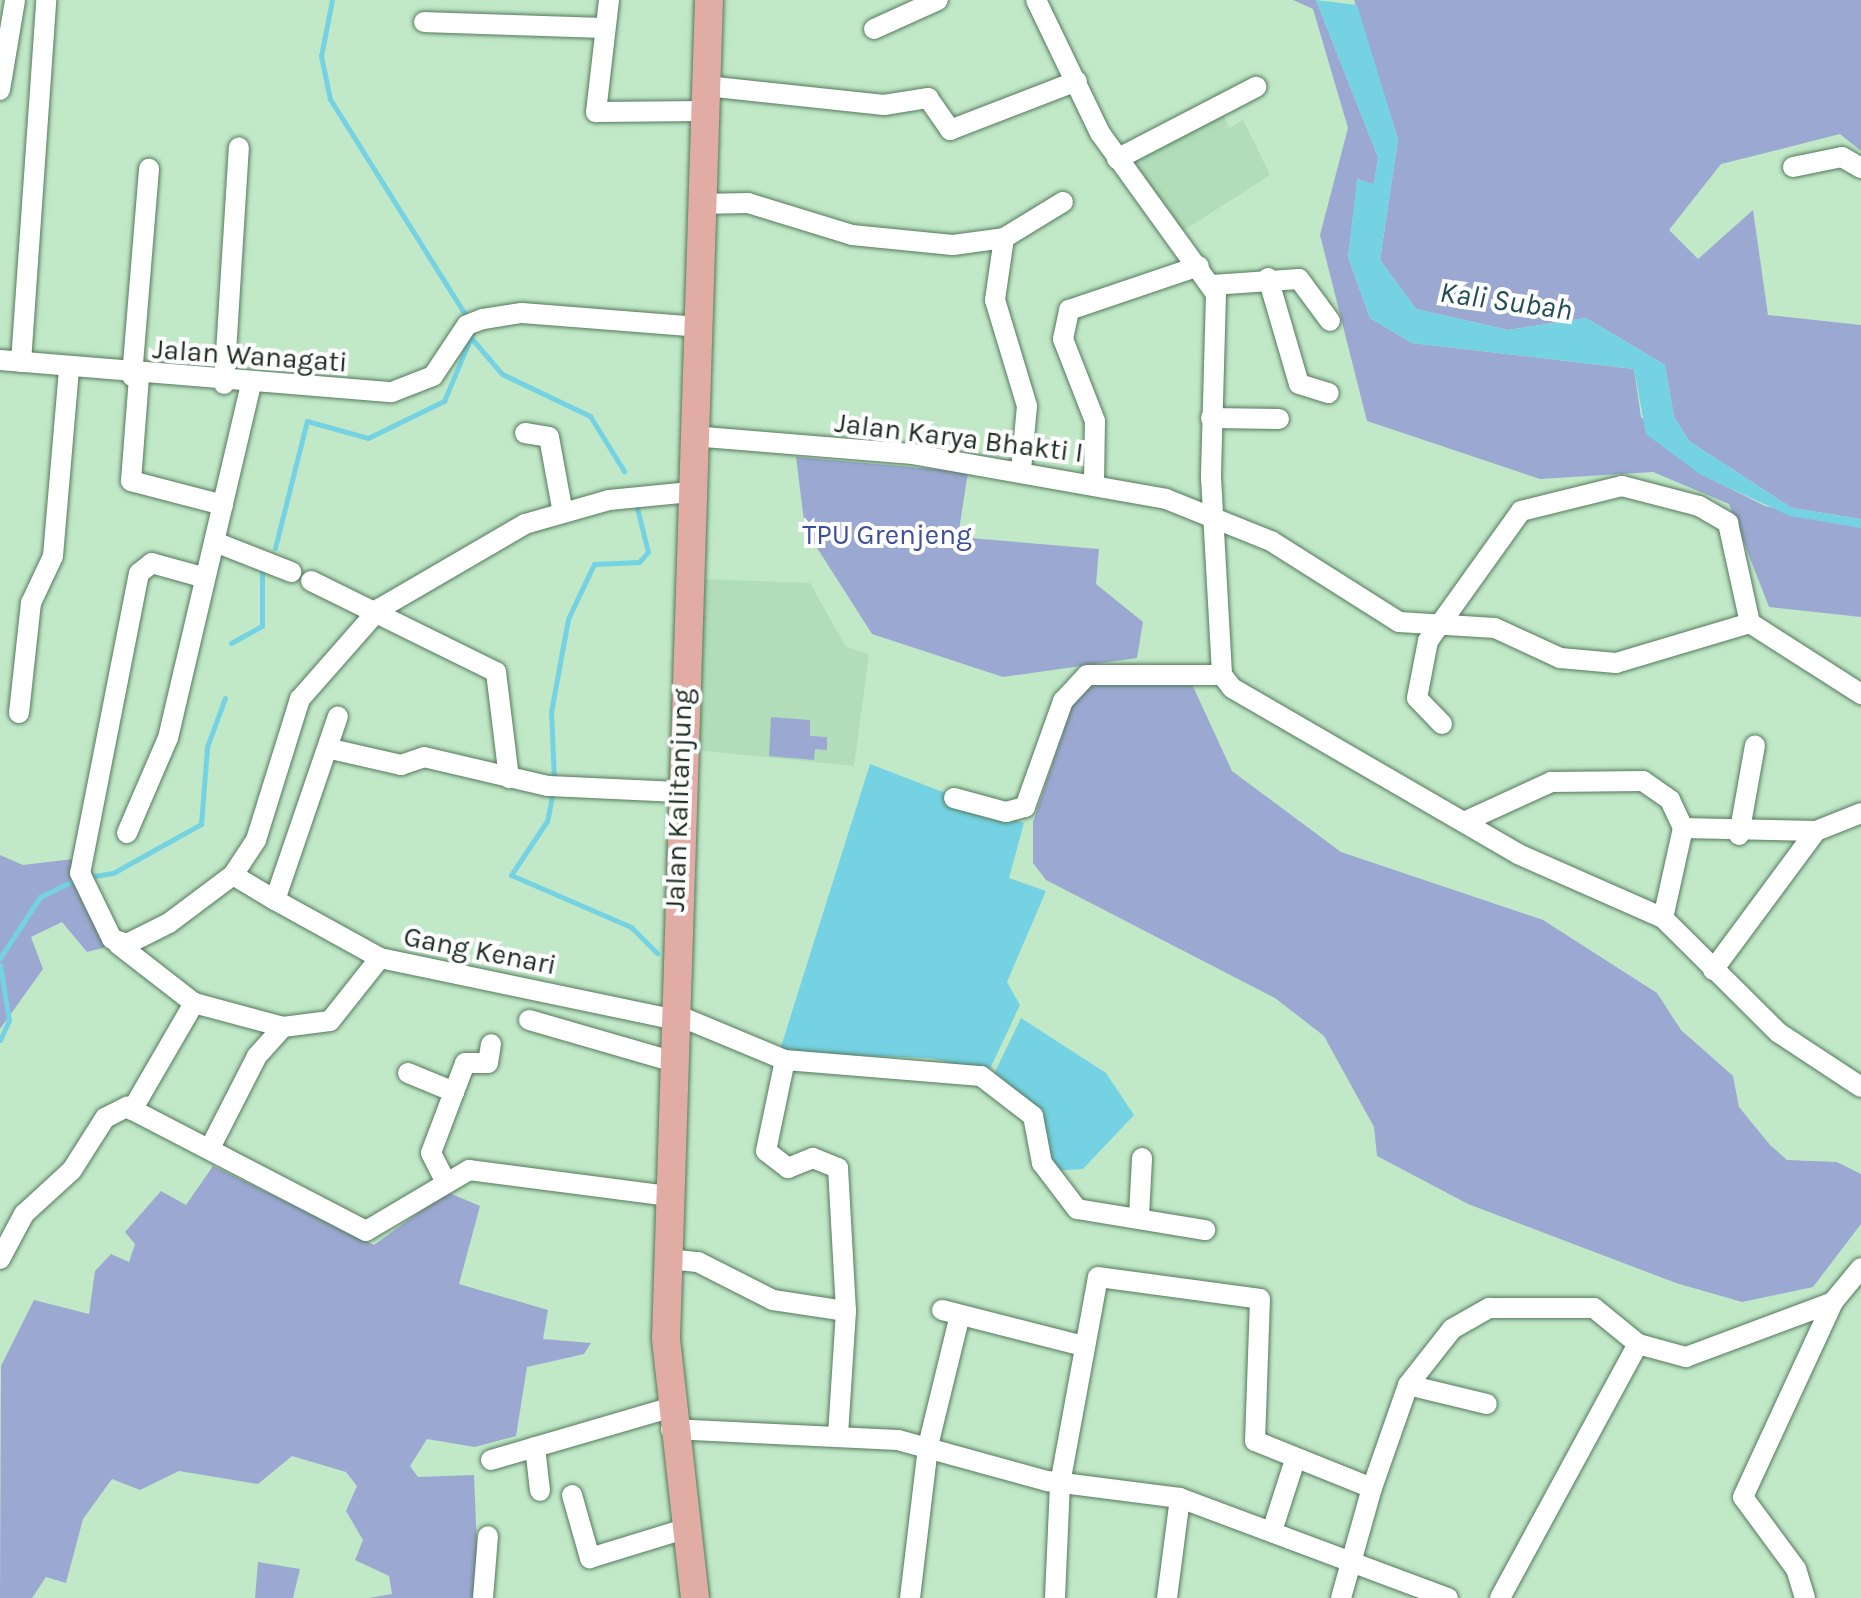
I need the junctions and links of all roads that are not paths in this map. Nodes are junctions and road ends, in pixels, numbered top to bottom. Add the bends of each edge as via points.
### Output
1 (15, 0) edge
2 (46, 0) edge
3 (610, 0) edge
4 (709, 0) edge
5 (938, 0) edge
6 (1036, 0) edge
7 (900, 8) edge
8 (424, 22) dead end
9 (600, 28) junction
10 (874, 30) dead end
11 (1077, 81) junction
12 (1256, 87) dead end
13 (0, 90) edge
14 (705, 98) junction
15 (239, 147) dead end
16 (1118, 159) junction
17 (1793, 167) dead end
18 (149, 168) dead end
19 (1861, 168) edge
20 (1063, 202) dead end
21 (701, 204) junction
22 (1004, 238) junction
23 (1199, 266) junction
24 (1268, 278) junction
25 (1212, 285) junction
26 (1330, 321) dead end
27 (698, 327) junction
28 (10, 361) edge
29 (69, 370) junction
30 (136, 376) junction
31 (224, 384) junction
32 (251, 384) junction
33 (1329, 393) dead end
34 (1211, 418) junction
35 (1279, 419) dead end
36 (525, 433) dead end
37 (694, 436) junction
38 (1021, 470) junction
39 (1094, 483) junction
40 (691, 492) junction
41 (222, 505) junction
42 (564, 512) junction
43 (1214, 514) junction
44 (215, 542) junction
45 (291, 572) dead end
46 (202, 577) junction
47 (311, 581) dead end
48 (380, 609) junction
49 (1750, 622) junction
50 (1438, 625) junction
51 (1222, 674) junction
52 (1861, 694) edge
53 (19, 713) dead end
54 (338, 716) dead end
55 (1442, 724) dead end
56 (1756, 745) dead end
57 (331, 749) junction
58 (509, 778) junction
59 (679, 792) junction
60 (954, 798) dead end
61 (1861, 813) edge
62 (1466, 821) junction
63 (1683, 828) junction
64 (1816, 831) junction
65 (127, 833) dead end
66 (1739, 835) junction
67 (233, 875) junction
68 (275, 900) junction
69 (1663, 918) junction
70 (118, 944) junction
71 (380, 958) junction
72 (1713, 970) junction
73 (194, 1003) junction
74 (672, 1016) junction
75 (529, 1020) dead end
76 (283, 1027) junction
77 (491, 1044) dead end
78 (785, 1060) junction
79 (671, 1061) junction
80 (408, 1073) dead end
81 (1861, 1087) edge
82 (454, 1092) junction
83 (132, 1110) junction
84 (210, 1148) junction
85 (1142, 1158) dead end
86 (444, 1179) junction
87 (669, 1196) junction
88 (1139, 1216) junction
89 (1205, 1230) dead end
90 (0, 1259) edge
91 (668, 1259) junction
92 (1861, 1268) edge
93 (1833, 1302) junction
94 (846, 1311) junction
95 (1638, 1344) junction
96 (1084, 1346) junction
97 (1408, 1385) junction
98 (1486, 1404) dead end
99 (670, 1418) junction
100 (838, 1434) junction
101 (928, 1446) junction
102 (535, 1447) junction
103 (492, 1460) dead end
104 (1295, 1460) junction
105 (1060, 1484) junction
106 (1372, 1488) junction
107 (540, 1491) dead end
108 (572, 1495) dead end
109 (1180, 1498) junction
110 (1273, 1528) junction
111 (684, 1529) junction
112 (488, 1536) dead end
113 (1352, 1558) junction
114 (1436, 1596) edge
115 (483, 1598) edge
116 (694, 1598) edge
117 (910, 1598) edge
118 (1056, 1598) edge
119 (1167, 1598) edge
120 (1341, 1598) edge
121 (1500, 1598) edge
122 (1805, 1598) edge

1 - 13 street
2 - 28 street
3 - 9 street
4 - 14 main road, Jalan Kalitanjung
5 - 7 street
6 - 11 street
7 - 10 street
8 - 9 street
9 - 14 street via 596,112
11 - 14 street via 950,130 928,98 884,105 808,97
11 - 16 street
12 - 16 street
14 - 21 main road, Jalan Kalitanjung
15 - 31 street
16 - 23 street
17 - 19 street via 1842,157
18 - 30 street
20 - 22 street
21 - 22 street via 748,203 894,242
21 - 27 main road, Jalan Kalitanjung
22 - 38 street via 996,300 1027,406
23 - 25 street
23 - 39 street via 1070,310 1065,319 1095,421
24 - 25 street
24 - 26 street via 1306,282
24 - 33 street via 1298,384
25 - 34 street via 1219,332
27 - 32 street, Jalan Wanagati via 522,313 475,322 433,376 392,392
27 - 37 main road, Jalan Kalitanjung
28 - 29 street, Jalan Wanagati
29 - 30 street, Jalan Wanagati
29 - 53 street via 53,556 31,603
30 - 31 street, Jalan Wanagati
30 - 41 street via 132,481
31 - 32 street, Jalan Wanagati
32 - 41 street
34 - 35 street
34 - 43 street
36 - 42 street via 549,437
37 - 38 street, Jalan Karya Bhakti I
37 - 40 main road, Jalan Kalitanjung
38 - 39 street, Jalan Karya Bhakti I
39 - 43 street, Jalan Karya Bhakti I
40 - 42 street
40 - 59 main road, Jalan Kalitanjung
41 - 44 street
42 - 48 street via 525,524
43 - 50 street, Jalan Karya Bhakti I via 1398,622
43 - 51 street
44 - 45 street
44 - 46 street
46 - 65 street via 168,738
46 - 70 street via 152,563 139,573 82,881
47 - 48 street
48 - 58 street via 496,672
48 - 67 street via 300,699 256,840
49 - 50 street, Jalan Karya Bhakti I via 1616,662 1560,658 1495,628
49 - 50 street via 1728,522 1622,486 1521,511
49 - 52 street
50 - 55 street via 1417,698
51 - 60 street via 1087,675 1063,701 1025,808 1006,812
51 - 62 street via 1268,713
54 - 57 street
56 - 66 street
57 - 58 street
57 - 68 street
58 - 59 street via 553,787
59 - 74 main road, Jalan Kalitanjung
61 - 64 street
62 - 63 street via 1526,788 1629,778 1659,789
62 - 69 street
63 - 66 street
63 - 69 street
64 - 66 street
64 - 72 street
67 - 68 street
67 - 70 street via 169,924
68 - 71 street
69 - 72 street
70 - 73 street
71 - 74 street, Gang Kenari
71 - 76 street, Gang Kenari via 330,1020
72 - 81 street via 1780,1033
73 - 76 street, Gang Kenari
73 - 83 street
74 - 78 street, Gang Kenari
74 - 79 main road, Jalan Kalitanjung
75 - 79 street
76 - 84 street via 257,1056
77 - 82 street via 488,1064 464,1063
78 - 88 street, Gang Kenari via 980,1076 1033,1116 1042,1163 1077,1210
78 - 94 street via 766,1152 788,1168 813,1158 838,1168
79 - 87 main road, Jalan Kalitanjung
80 - 82 street
82 - 86 street via 432,1153
83 - 84 street
83 - 90 street via 104,1118 72,1170 24,1214
84 - 86 street via 366,1231 406,1214
85 - 88 street
86 - 87 street via 469,1170
87 - 91 main road, Jalan Kalitanjung
88 - 89 street, Gang Kenari
91 - 94 street via 698,1262 773,1300
91 - 99 main road, Jalan Kalitanjung
92 - 93 street
93 - 95 street via 1678,1358
93 - 122 street via 1742,1497 1796,1569
94 - 100 street
95 - 97 street via 1594,1308 1489,1308 1452,1329
95 - 121 street
96 - 101 street via 951,1312
96 - 104 street via 1098,1278 1260,1299 1255,1441
96 - 105 street
97 - 98 street
97 - 106 street
99 - 100 street
99 - 102 street
99 - 111 main road, Jalan Kalitanjung
100 - 101 street
101 - 105 street
101 - 117 street
102 - 103 street
102 - 107 street
104 - 106 street
104 - 110 street
105 - 109 street
105 - 118 street
106 - 113 street
108 - 111 street via 590,1558
109 - 110 street
109 - 119 street
110 - 113 street
111 - 116 main road, Jalan Kalitanjung
112 - 115 street
113 - 114 street
113 - 120 street

